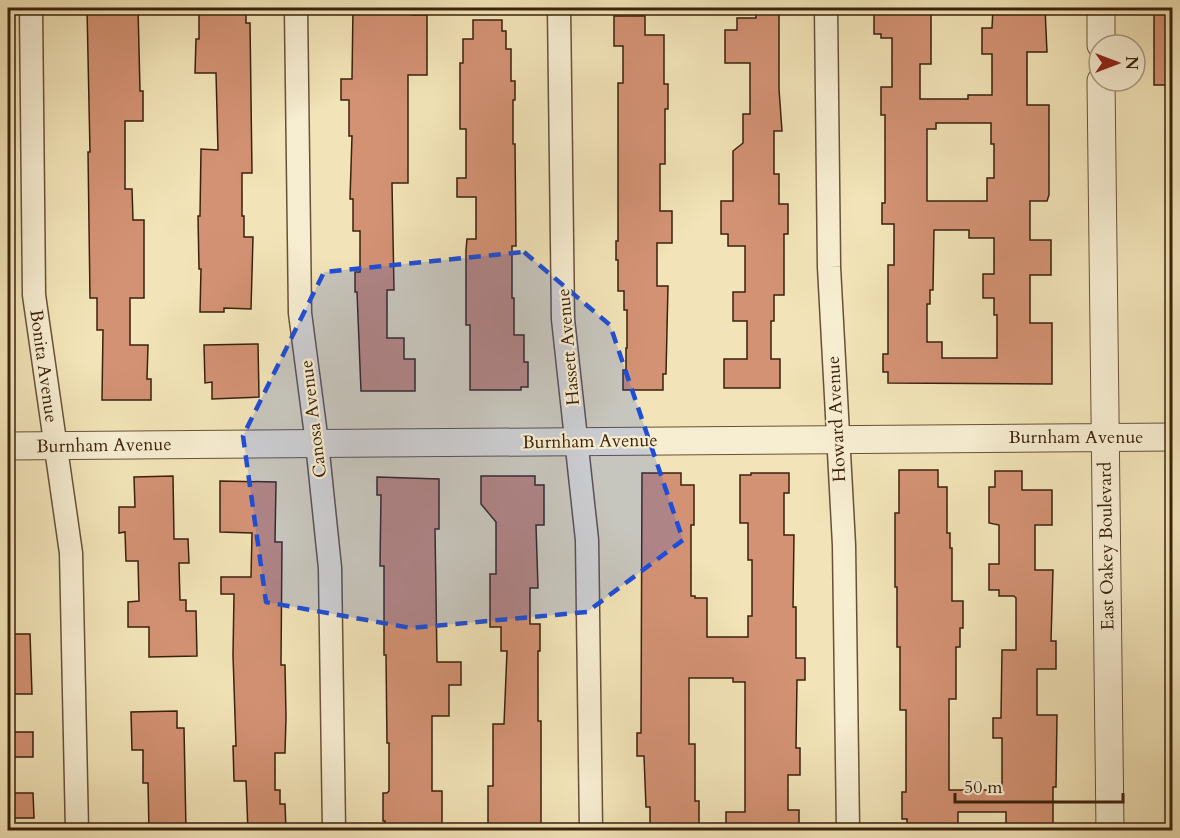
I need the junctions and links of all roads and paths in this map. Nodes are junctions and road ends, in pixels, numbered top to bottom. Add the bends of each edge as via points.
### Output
1 (31, 8) edge
2 (296, 8) edge
3 (559, 8) edge
4 (826, 8) edge
5 (1101, 8) edge
6 (1101, 33) edge
7 (1101, 93) edge
8 (1106, 437) junction
9 (1173, 437) edge
10 (837, 439) junction
11 (577, 441) junction
12 (317, 443) junction
13 (55, 445) junction
14 (8, 446) edge
15 (76, 831) edge
16 (334, 831) edge
17 (591, 831) edge
18 (848, 831) edge
19 (1110, 831) edge

1 - 13 street, Bonita Avenue via 34,295
2 - 12 street, Canosa Avenue via 300,313
3 - 11 street, Hassett Avenue via 563,319
4 - 10 street, Howard Avenue via 829,267
5 - 6 street
7 - 8 street, East Oakey Boulevard
8 - 9 street, Burnham Avenue
8 - 10 street, Burnham Avenue
8 - 19 street, East Oakey Boulevard
10 - 11 street, Burnham Avenue
10 - 18 street, Howard Avenue via 844,545
11 - 12 street, Burnham Avenue
11 - 17 street, Hassett Avenue via 587,540
12 - 13 street, Burnham Avenue
12 - 16 street, Canosa Avenue via 330,568
13 - 14 street, Burnham Avenue
13 - 15 street, Bonita Avenue via 71,553

